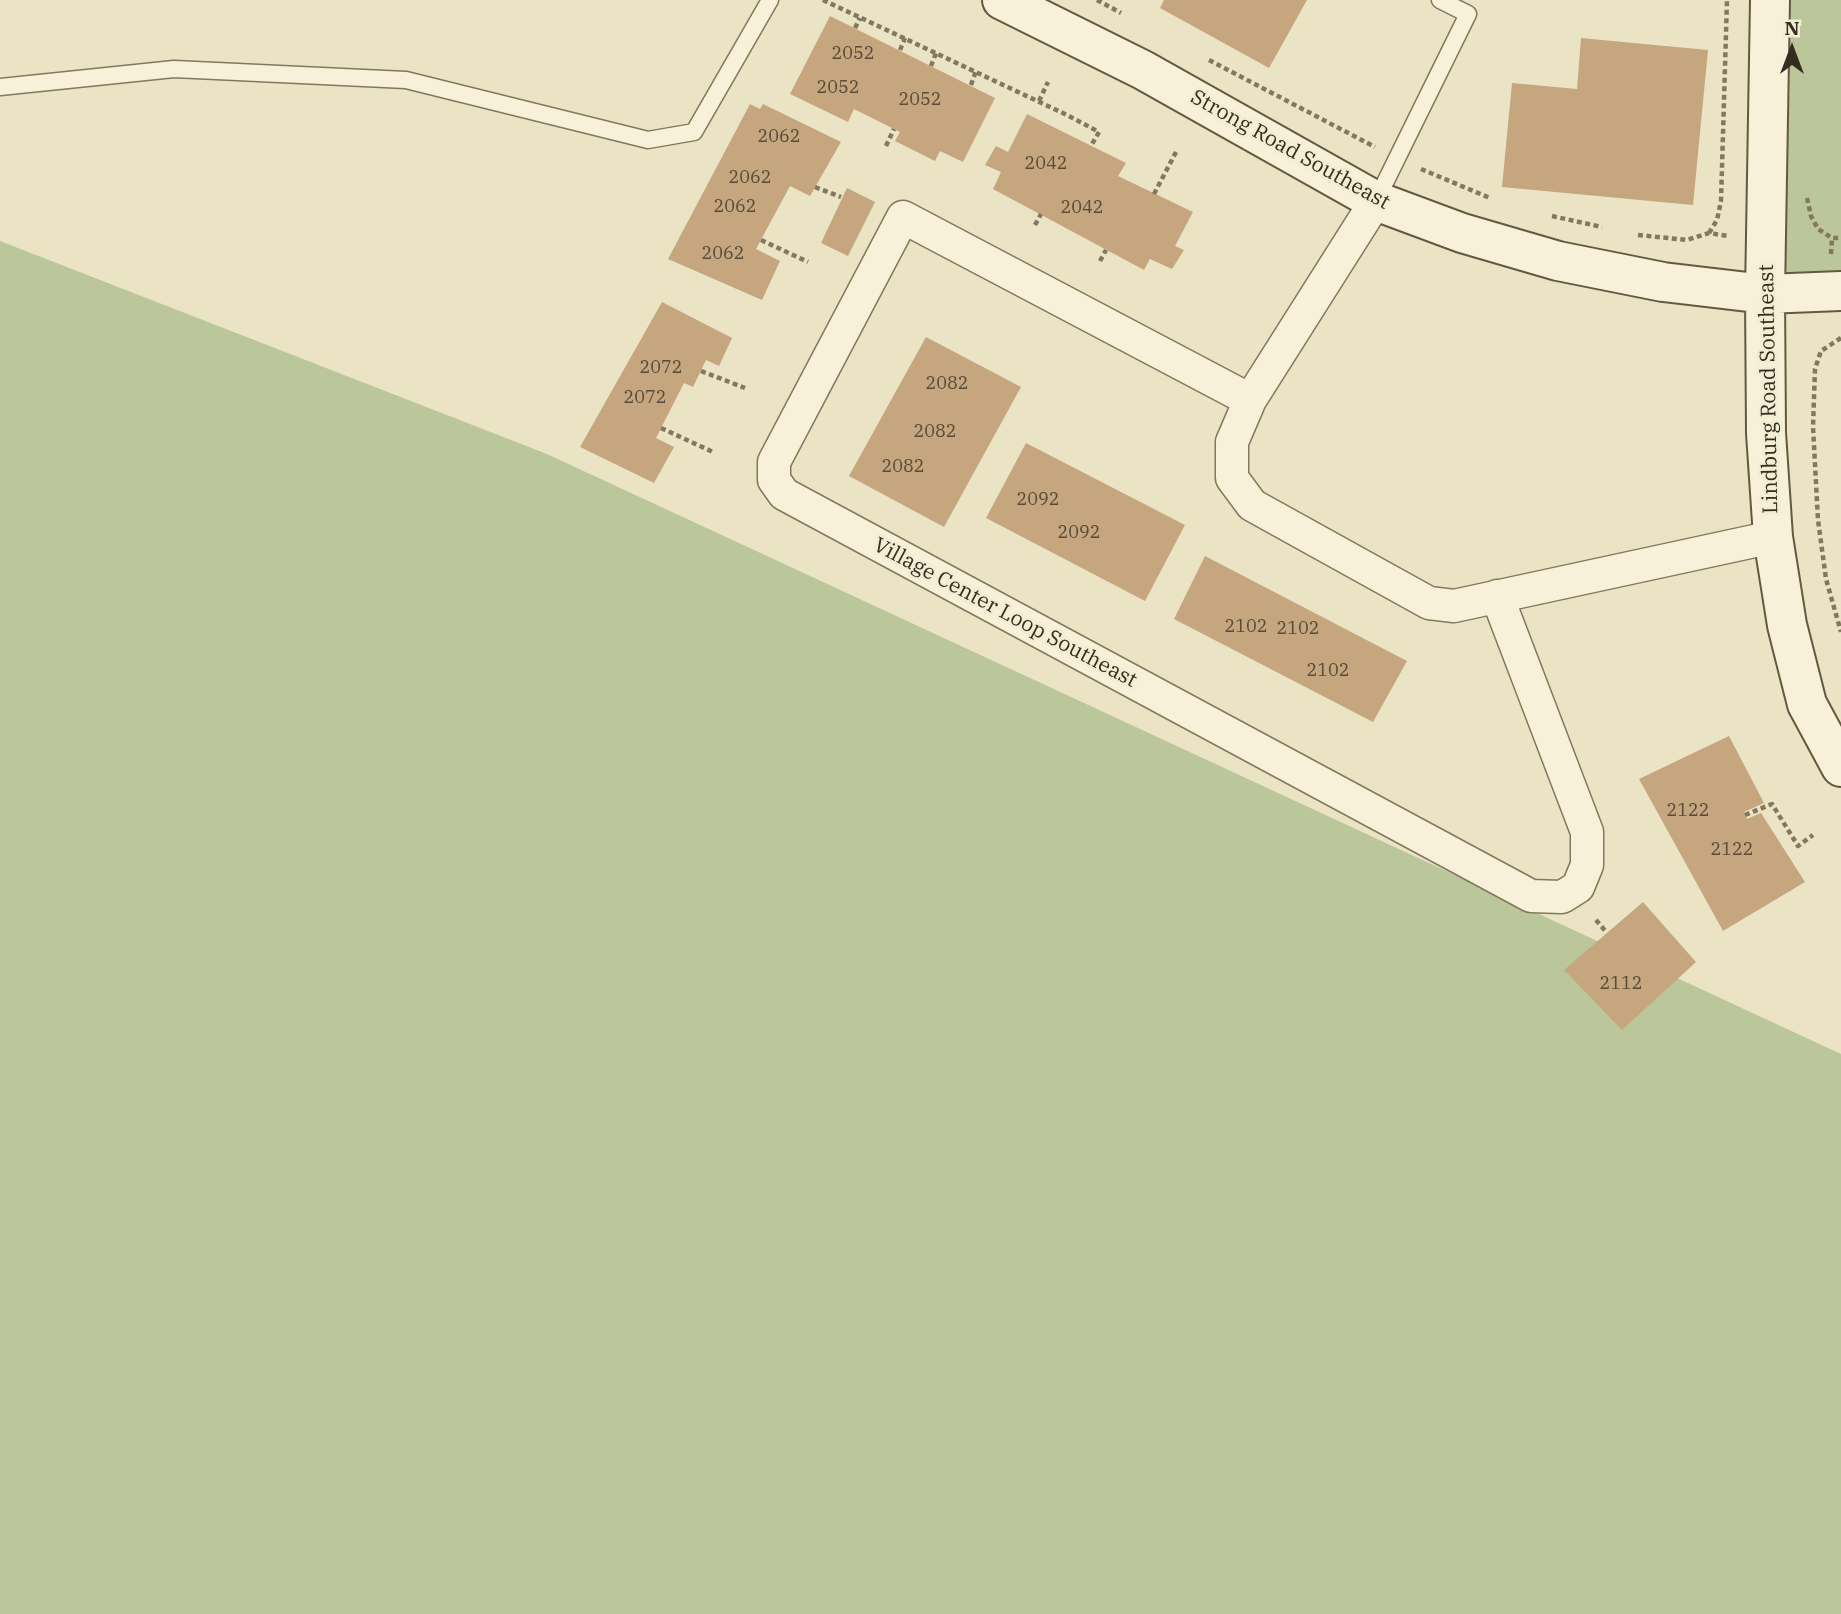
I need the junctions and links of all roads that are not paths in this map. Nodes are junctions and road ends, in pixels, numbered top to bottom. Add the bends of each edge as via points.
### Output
1 (770, 0) edge
2 (1002, 0) edge
3 (1440, 0) edge
4 (1770, 0) edge
5 (0, 87) edge
6 (1376, 201) junction
7 (1841, 291) edge
8 (1765, 294) junction
9 (1250, 400) junction
10 (1773, 537) junction
11 (1497, 596) junction
12 (1841, 767) edge

1 - 5 lane via 694,132 649,140 406,80 174,69
2 - 6 street, Strong Road Southeast via 1143,70
3 - 6 lane via 1468,15
4 - 8 street, Lindburg Road Southeast
6 - 8 street, Strong Road Southeast via 1558,261 1663,282
6 - 9 street
7 - 8 street, Strong Road Southeast
8 - 10 street, Lindburg Road Southeast via 1766,433
9 - 11 street via 1231,442 1231,478 1252,505 1429,603 1454,606
9 - 11 street, Village Center Loop Southeast via 903,217 774,462 774,480 784,494 1531,896 1562,897 1578,887 1587,865 1587,832
10 - 11 street
10 - 12 street, Lindburg Road Southeast via 1787,625 1807,704

